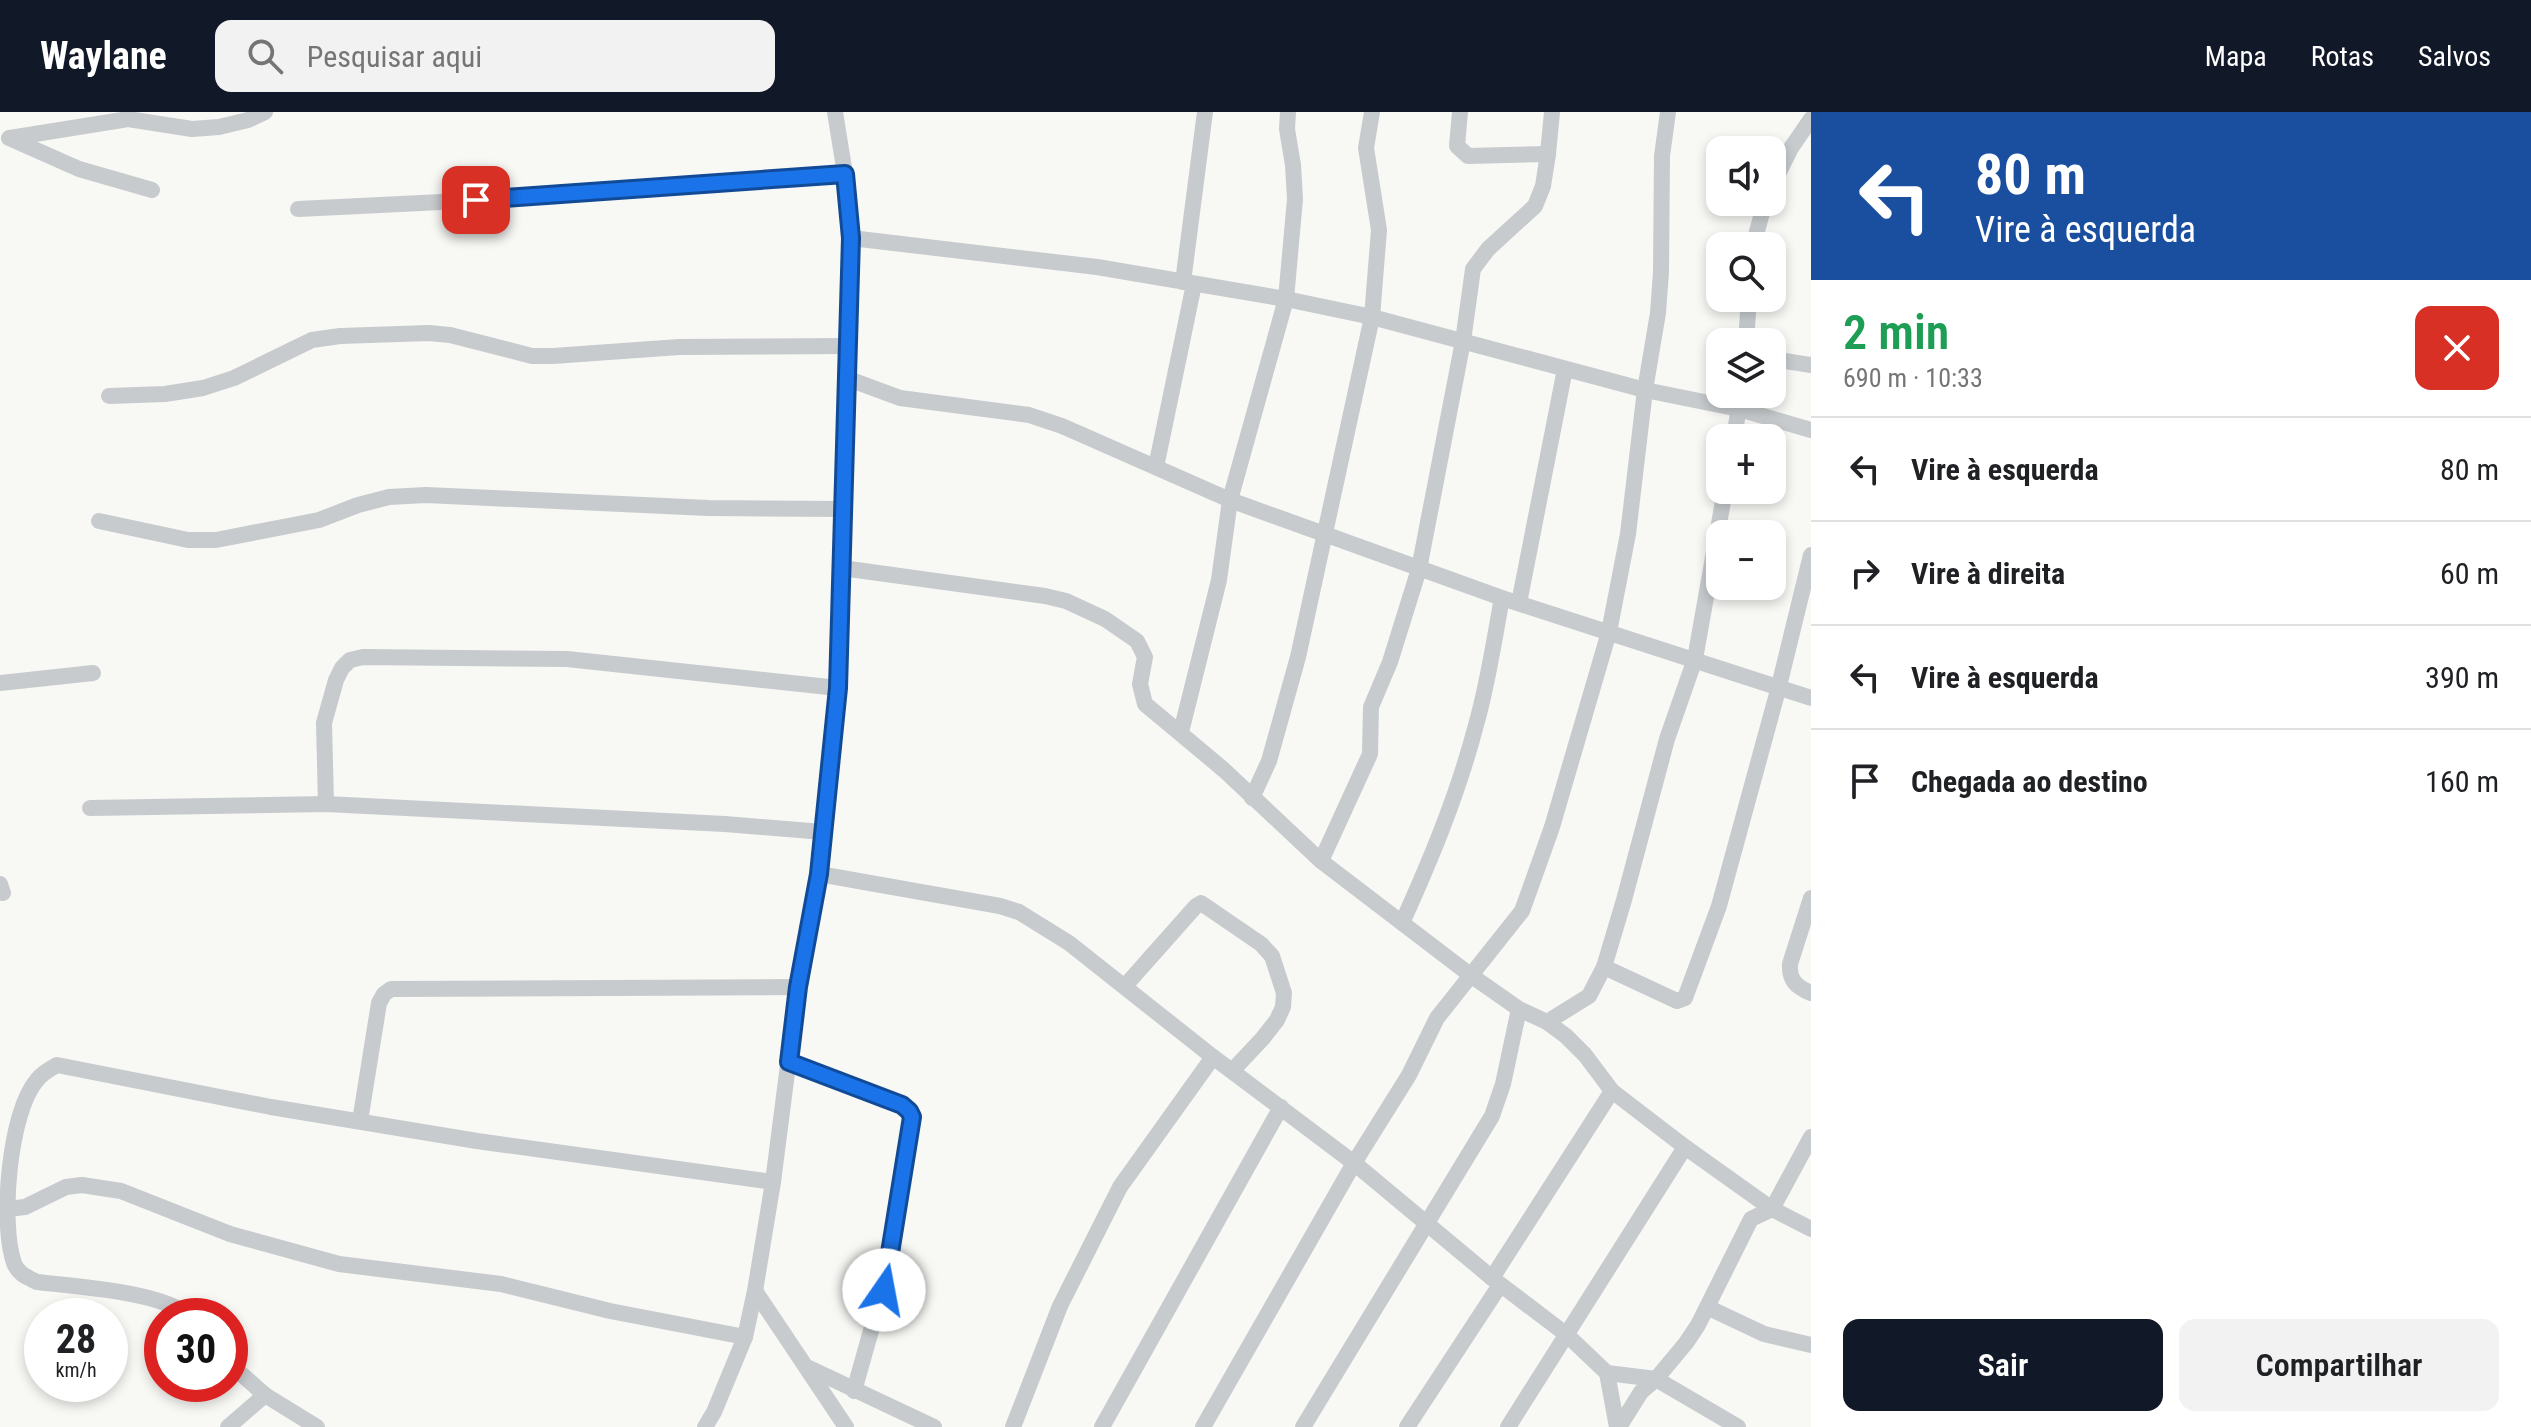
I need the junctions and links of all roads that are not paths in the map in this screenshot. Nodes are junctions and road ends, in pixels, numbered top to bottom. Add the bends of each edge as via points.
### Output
1 (265, 112) edge
2 (835, 112) edge
3 (1205, 112) edge
4 (1288, 112) edge
5 (1372, 112) edge
6 (1460, 112) edge
7 (1552, 112) edge
8 (1668, 112) edge
9 (1811, 119) edge
10 (5, 137) edge
11 (1548, 154) junction
12 (1786, 158) edge
13 (845, 174) junction
14 (152, 190) dead end
15 (298, 209) dead end
16 (851, 238) junction
17 (1188, 283) junction
18 (1286, 299) junction
19 (1372, 317) junction
20 (1463, 341) junction
21 (848, 346) junction
22 (1786, 361) edge
23 (1811, 365) edge
24 (1565, 369) junction
25 (846, 378) junction
26 (1645, 390) junction
27 (109, 396) dead end
28 (1706, 398) edge
29 (1755, 408) edge
30 (1811, 430) edge
31 (1156, 467) junction
32 (1230, 500) junction
33 (1723, 504) edge
34 (844, 509) junction
35 (99, 521) dead end
36 (1324, 534) junction
37 (1811, 555) edge
38 (842, 568) junction
39 (1419, 569) junction
40 (1510, 600) junction
41 (1609, 632) junction
42 (1695, 659) junction
43 (93, 673) dead end
44 (0, 683) edge
45 (838, 688) junction
46 (1778, 690) junction
47 (1811, 698) edge
48 (1181, 732) junction
49 (1252, 798) junction
50 (326, 804) junction
51 (90, 808) dead end
52 (823, 832) junction
53 (1321, 861) junction
54 (819, 874) junction
55 (1811, 898) edge
56 (1402, 923) junction
57 (1604, 967) junction
58 (1469, 974) junction
59 (1125, 986) junction
60 (798, 987) junction
61 (1811, 993) edge
62 (1519, 1009) junction
63 (1547, 1022) junction
64 (1213, 1057) junction
65 (789, 1062) junction
66 (1232, 1071) junction
67 (1612, 1091) junction
68 (1281, 1107) junction
69 (360, 1121) junction
70 (1811, 1137) edge
71 (1685, 1147) junction
72 (1354, 1163) junction
73 (773, 1182) junction
74 (8, 1209) junction
75 (1772, 1209) junction
76 (1426, 1224) junction
77 (1811, 1229) edge
78 (1496, 1282) junction
79 (755, 1291) junction
80 (144, 1298) edge
81 (1709, 1308) junction
82 (1567, 1335) junction
83 (745, 1337) junction
84 (1811, 1345) edge
85 (807, 1367) junction
86 (1607, 1373) junction
87 (1656, 1379) junction
88 (248, 1380) edge
89 (854, 1391) junction
90 (265, 1395) junction
91 (228, 1427) edge
92 (317, 1427) edge
93 (705, 1427) edge
94 (846, 1427) edge
95 (934, 1427) edge
96 (1013, 1427) edge
97 (1102, 1427) edge
98 (1203, 1427) edge
99 (1303, 1427) edge
100 (1407, 1427) edge
101 (1508, 1427) edge
102 (1618, 1427) edge
103 (1738, 1427) edge

1 - 10 street via 219,127 192,129 128,119
2 - 13 street
3 - 17 street
4 - 18 street via 1295,199
5 - 19 street via 1366,148 1379,230
6 - 11 street via 1457,146 1468,156
7 - 11 street
8 - 26 street via 1658,313
9 - 12 street
10 - 14 street via 79,169
11 - 20 street via 1535,206 1473,269
13 - 15 street
13 - 16 street
16 - 17 street
16 - 21 street
17 - 18 street
17 - 31 street
18 - 19 street
18 - 32 street
19 - 20 street
19 - 36 street
20 - 24 street
20 - 39 street
21 - 25 street
21 - 27 street via 679,347 532,356 450,335 340,336 312,340 203,388
22 - 23 street
24 - 26 street
24 - 40 street
25 - 31 street via 900,398 1029,415
25 - 34 street
26 - 28 street
26 - 41 street via 1628,534
29 - 30 street
31 - 32 street
32 - 36 street
32 - 48 street via 1219,580
33 - 42 street
34 - 35 street via 426,495 389,497 319,520 216,540 188,540
34 - 38 street
36 - 39 street
36 - 49 street via 1281,722
37 - 46 street
38 - 45 street
38 - 48 street via 1045,596 1105,619 1137,641 1145,657 1140,684 1145,704
39 - 40 street
39 - 53 street via 1371,707 1370,754
40 - 41 street
40 - 56 street via 1464,767
41 - 42 street
41 - 58 street via 1522,911
42 - 46 street
42 - 57 street via 1667,739
43 - 44 street
45 - 50 street via 567,659 363,657 342,668 324,723
45 - 52 street
46 - 47 street
46 - 57 street via 1719,906 1685,998 1677,1001
48 - 49 street
49 - 53 street
50 - 51 street
50 - 52 street
52 - 54 street
53 - 56 street
54 - 59 street via 1019,912
54 - 60 street
55 - 61 street via 1789,975
56 - 58 street
57 - 63 street via 1589,996
58 - 62 street
58 - 72 street via 1437,1018 1409,1075
59 - 64 street
59 - 66 street via 1201,903 1261,944 1281,979 1283,1007
60 - 65 street
60 - 69 street via 391,989 379,1003
62 - 63 street
62 - 76 street via 1492,1116
63 - 67 street via 1585,1055
64 - 66 street
64 - 96 street via 1120,1187 1060,1306
65 - 73 street
65 - 89 street via 902,1105 912,1117 890,1263
66 - 68 street
67 - 71 street
67 - 78 street
68 - 72 street
68 - 97 street
69 - 73 street
69 - 74 street via 57,1065 36,1080 14,1131
70 - 75 street
71 - 75 street
71 - 82 street
72 - 76 street
72 - 98 street
73 - 79 street
74 - 80 street via 9,1241 22,1275 37,1282
74 - 83 street via 25,1207 66,1187 121,1191 230,1234 339,1264 501,1284
75 - 77 street
75 - 81 street via 1751,1219
76 - 78 street
76 - 99 street
78 - 82 street
78 - 100 street
79 - 83 street
79 - 85 street
81 - 84 street via 1764,1334
81 - 87 street
82 - 86 street
82 - 101 street
83 - 93 street
85 - 89 street
85 - 94 street
86 - 87 street
86 - 102 street
87 - 102 street
87 - 103 street
88 - 90 street
89 - 95 street
90 - 91 street
90 - 92 street

